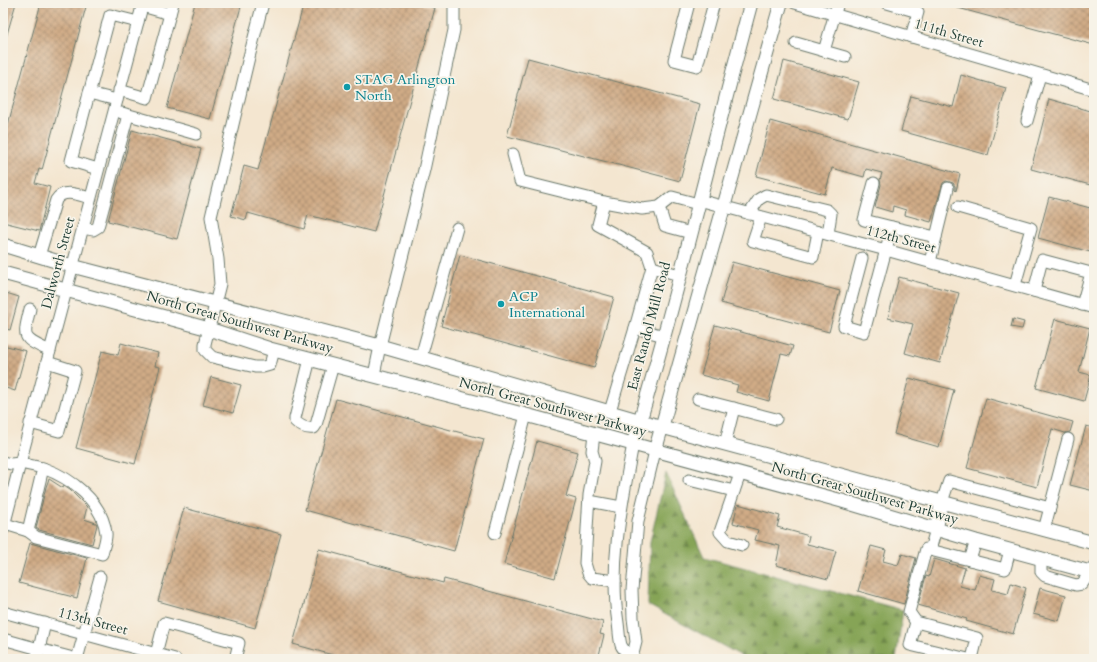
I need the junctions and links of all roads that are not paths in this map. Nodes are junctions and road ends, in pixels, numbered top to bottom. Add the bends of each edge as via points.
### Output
1 (173, 3) edge
2 (263, 3) edge
3 (454, 3) edge
4 (689, 3) edge
5 (714, 3) edge
6 (751, 3) edge
7 (781, 3) edge
8 (795, 3) edge
9 (838, 3) edge
10 (887, 3) edge
11 (142, 5) edge
12 (170, 14) junction
13 (835, 15) junction
14 (138, 22) junction
15 (911, 37) junction
16 (796, 43) dead end
17 (824, 51) junction
18 (845, 57) dead end
19 (1040, 74) junction
20 (1094, 90) edge
21 (89, 93) junction
22 (118, 95) junction
23 (114, 111) junction
24 (128, 115) junction
25 (1027, 121) dead end
26 (196, 134) dead end
27 (106, 139) junction
28 (120, 143) junction
29 (513, 154) dead end
30 (98, 168) junction
31 (874, 183) dead end
32 (948, 188) dead end
33 (90, 198) junction
34 (604, 202) junction
35 (699, 202) junction
36 (659, 207) junction
37 (723, 207) junction
38 (958, 207) dead end
39 (755, 215) junction
40 (892, 226) junction
41 (82, 228) junction
42 (457, 228) dead end
43 (691, 233) junction
44 (823, 233) junction
45 (936, 237) junction
46 (3, 245) edge
47 (886, 250) junction
48 (39, 256) junction
49 (862, 258) dead end
50 (930, 262) junction
51 (72, 266) junction
52 (652, 267) junction
53 (3, 273) edge
54 (680, 275) junction
55 (1015, 286) junction
56 (66, 291) junction
57 (1034, 291) junction
58 (216, 304) junction
59 (1082, 305) junction
60 (1094, 308) edge
61 (30, 309) dead end
62 (635, 328) junction
63 (209, 329) junction
64 (664, 336) junction
65 (380, 346) junction
66 (274, 350) junction
67 (50, 351) junction
68 (421, 357) junction
69 (310, 359) junction
70 (47, 362) junction
71 (332, 365) junction
72 (374, 375) junction
73 (698, 399) dead end
74 (734, 408) junction
75 (610, 411) junction
76 (526, 415) junction
77 (776, 419) dead end
78 (640, 420) junction
79 (30, 423) junction
80 (662, 427) junction
81 (594, 434) junction
82 (1068, 439) dead end
83 (633, 444) junction
84 (725, 444) junction
85 (655, 452) junction
86 (3, 462) edge
87 (20, 463) junction
88 (44, 468) junction
89 (740, 474) junction
90 (689, 480) dead end
91 (734, 491) junction
92 (7, 496) edge
93 (589, 501) junction
94 (942, 502) junction
95 (621, 507) junction
96 (1050, 508) junction
97 (4, 527) edge
98 (936, 529) junction
99 (1044, 530) junction
100 (28, 531) junction
101 (495, 533) dead end
102 (976, 540) junction
103 (1094, 543) edge
104 (742, 545) dead end
105 (930, 550) junction
106 (1010, 550) junction
107 (1041, 558) junction
108 (970, 560) junction
109 (1093, 571) edge
110 (100, 577) dead end
111 (615, 581) junction
112 (3, 612) edge
113 (916, 622) junction
114 (45, 623) junction
115 (84, 634) junction
116 (3, 639) edge
117 (38, 654) edge
118 (140, 654) edge
119 (156, 654) junction
120 (175, 659) edge
121 (235, 659) edge
122 (632, 659) edge
123 (968, 659) edge
124 (972, 659) edge

1 - 12 street
2 - 58 street via 211,217 220,284
3 - 65 street via 454,30 426,162
4 - 5 street via 674,60 697,66
6 - 35 main road, East Randol Mill Road
7 - 37 main road, East Randol Mill Road
8 - 13 street, 111th Street
9 - 13 street
10 - 15 street via 918,12
11 - 12 street
11 - 14 street, Dalworth Street
12 - 22 street via 147,98
13 - 15 street, 111th Street
13 - 17 street
14 - 21 street via 110,15
14 - 22 street, Dalworth Street
15 - 19 street, 111th Street
16 - 17 street
17 - 18 street
19 - 20 street, 111th Street
19 - 25 street
21 - 22 street
21 - 30 street via 71,161
22 - 23 street, Dalworth Street
23 - 24 street
23 - 27 street, Dalworth Street
24 - 26 street
24 - 28 street
27 - 28 street
27 - 30 street, Dalworth Street
28 - 41 street via 98,227 96,230
29 - 34 street via 520,181
30 - 33 street, Dalworth Street
31 - 40 street via 864,220
32 - 45 street
33 - 41 street, Dalworth Street
33 - 48 street via 69,193 58,196
34 - 36 street via 642,209
34 - 52 street via 598,226 647,252
35 - 36 street, 112th Street via 672,197
35 - 37 street, 112th Street
35 - 43 main road, East Randol Mill Road
36 - 43 street via 665,226
37 - 39 street, 112th Street
37 - 80 main road, East Randol Mill Road
38 - 55 street via 1031,228
39 - 44 street, 112th Street
39 - 44 street via 759,198 766,195 827,210 831,214
39 - 44 street via 753,241 790,251 813,257
40 - 45 street
40 - 47 street
41 - 51 street, Dalworth Street
42 - 68 street
43 - 54 main road, East Randol Mill Road
44 - 47 street, 112th Street
45 - 50 street
46 - 48 main road, North Great Southwest Parkway
47 - 49 street via 864,332 844,326
47 - 50 street, 112th Street
48 - 51 main road, North Great Southwest Parkway
50 - 55 street, 112th Street
51 - 56 street, Dalworth Street
51 - 58 main road, North Great Southwest Parkway
52 - 54 street
52 - 62 street
53 - 56 main road, North Great Southwest Parkway
54 - 64 main road, East Randol Mill Road
55 - 57 street, 112th Street
56 - 63 main road, North Great Southwest Parkway
56 - 67 street, Dalworth Street
57 - 59 street, 112th Street
57 - 59 street via 1042,260 1091,273
58 - 63 street
58 - 65 main road, North Great Southwest Parkway
59 - 60 street, 112th Street
61 - 67 street via 25,328 26,335 29,340
62 - 64 street
62 - 75 street
63 - 66 main road, North Great Southwest Parkway
63 - 66 street via 205,350 212,357 263,367 270,365
64 - 78 main road, East Randol Mill Road
65 - 68 main road, North Great Southwest Parkway
65 - 72 street
66 - 69 main road, North Great Southwest Parkway
67 - 70 street, Dalworth Street
68 - 75 main road, North Great Southwest Parkway
69 - 71 main road, North Great Southwest Parkway
69 - 71 street via 295,418 300,426 314,428
70 - 79 street, Dalworth Street
70 - 79 street via 75,371 59,431
71 - 72 main road, North Great Southwest Parkway
72 - 76 main road, North Great Southwest Parkway
73 - 74 street
74 - 77 street
74 - 84 street
75 - 78 main road, North Great Southwest Parkway
76 - 81 main road, North Great Southwest Parkway
76 - 101 street
78 - 80 main road, North Great Southwest Parkway
78 - 83 main road, East Randol Mill Road
79 - 87 street, Dalworth Street
80 - 84 main road, North Great Southwest Parkway
80 - 85 main road, East Randol Mill Road
81 - 83 main road, North Great Southwest Parkway
81 - 93 street via 592,451 595,461
82 - 96 street
83 - 85 main road, North Great Southwest Parkway
83 - 95 street, East Randol Mill Road
84 - 94 main road, North Great Southwest Parkway
85 - 89 main road, North Great Southwest Parkway
85 - 122 street, East Randol Mill Road via 638,521 632,590 636,642
86 - 87 street
87 - 88 street
87 - 92 street, Dalworth Street
88 - 100 street
88 - 100 street via 66,479 94,503 106,534 102,554 36,537
89 - 91 street
89 - 98 main road, North Great Southwest Parkway
90 - 91 street
91 - 104 street via 720,532 728,541
92 - 97 street, Dalworth Street
93 - 95 street
93 - 111 street via 585,563 588,573 592,578
94 - 96 street via 949,481
94 - 98 main road
94 - 99 main road, North Great Southwest Parkway
95 - 111 street, East Randol Mill Road
96 - 99 street
97 - 100 street
98 - 102 main road, North Great Southwest Parkway
98 - 105 street
99 - 103 main road, North Great Southwest Parkway
102 - 106 main road, North Great Southwest Parkway
102 - 108 street
105 - 108 street
105 - 113 street via 926,549 909,612
106 - 107 main road, North Great Southwest Parkway
106 - 108 street via 1005,569
107 - 109 main road, North Great Southwest Parkway
107 - 109 street via 1041,572 1045,576 1076,585 1082,584
110 - 115 street
111 - 122 street, East Randol Mill Road via 621,646
112 - 114 street, 113th Street
113 - 123 street via 910,645
113 - 124 street via 978,638
114 - 115 street, 113th Street
114 - 117 street
115 - 117 street via 77,659
115 - 118 street, 113th Street
116 - 117 street
118 - 119 street, 113th Street
119 - 120 street, 113th Street
119 - 121 street via 164,623 238,643

